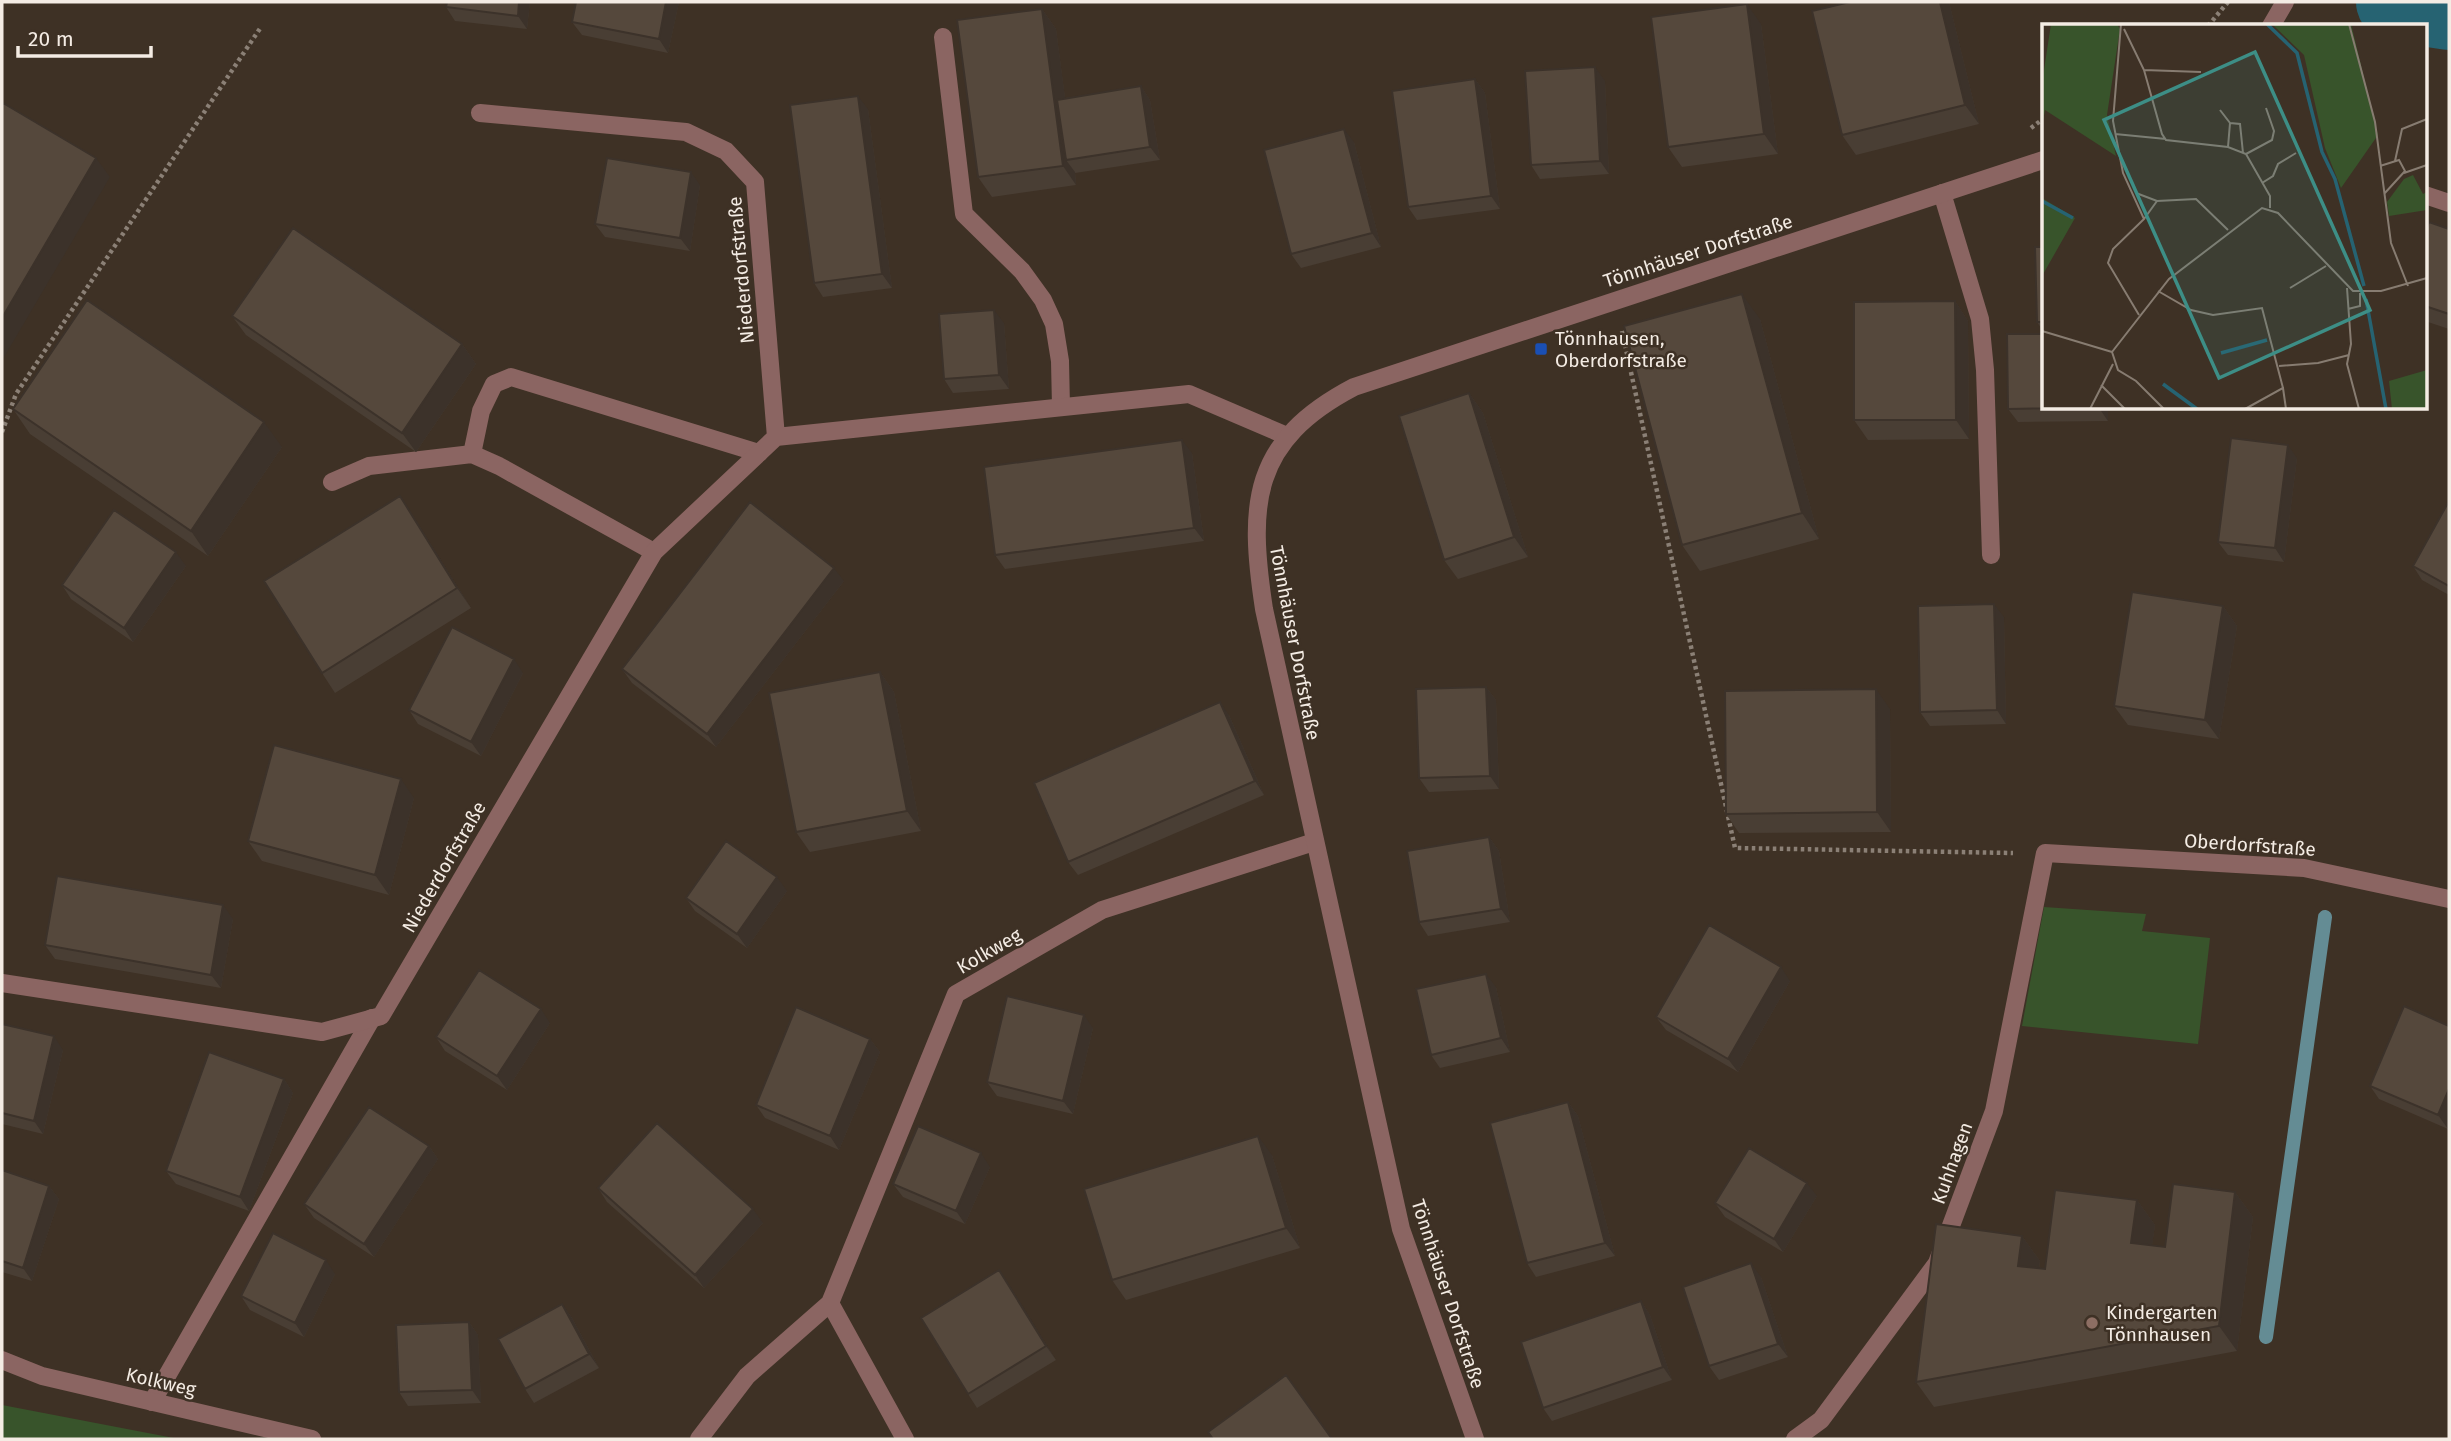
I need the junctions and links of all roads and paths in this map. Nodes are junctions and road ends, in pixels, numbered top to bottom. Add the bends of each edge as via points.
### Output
1 (2228, 2) edge
2 (2285, 2) edge
3 (2210, 24) edge
4 (2275, 24) edge
5 (261, 27) dead end
6 (943, 37) dead end
7 (480, 113) dead end
8 (2042, 160) edge
9 (1942, 193) junction
10 (2426, 195) edge
11 (2449, 203) edge
12 (1615, 301) junction
13 (1061, 407) junction
14 (2, 432) edge
15 (1287, 436) junction
16 (776, 437) junction
17 (759, 453) junction
18 (472, 454) junction
19 (332, 482) dead end
20 (654, 552) junction
21 (1991, 555) dead end
22 (1314, 842) junction
23 (2045, 853) junction
24 (2449, 899) edge
25 (2, 983) edge
26 (372, 1018) junction
27 (830, 1303) junction
28 (2, 1360) edge
29 (152, 1402) junction
30 (312, 1439) edge
31 (699, 1439) edge
32 (905, 1439) edge
33 (1475, 1439) edge
34 (1795, 1439) edge

1 - 3 path
2 - 4 street
5 - 14 path via 16,394
6 - 13 street via 964,214 1022,271 1042,300 1054,324
7 - 16 street, Niederdorfstraße via 687,132 726,151 755,182
8 - 9 street, Tönnhäuser Dorfstraße
9 - 12 street, Tönnhäuser Dorfstraße
9 - 21 street via 1980,319
10 - 11 street
12 - 15 street, Tönnhäuser Dorfstraße via 1354,387 1327,401
12 - 23 path via 1735,848
13 - 15 street via 1189,394
13 - 16 street
15 - 22 street, Tönnhäuser Dorfstraße via 1259,495 1254,539 1264,609
16 - 17 street, Niederdorfstraße
17 - 18 street via 511,377 494,384 481,411
17 - 20 street, Niederdorfstraße
18 - 19 street via 369,466
18 - 20 street
20 - 26 street, Niederdorfstraße via 381,1016
22 - 27 street, Kolkweg via 1102,910 956,994
22 - 33 street, Tönnhäuser Dorfstraße via 1401,1229
23 - 24 street, Oberdorfstraße via 2304,868
23 - 34 street, Kuhhagen via 1994,1111 1937,1263 1821,1420
25 - 26 street via 322,1032
26 - 29 street, Niederdorfstraße
27 - 31 street, Kolkweg via 747,1376
27 - 32 street
28 - 29 street, Kolkweg via 43,1376
29 - 30 street, Kolkweg

